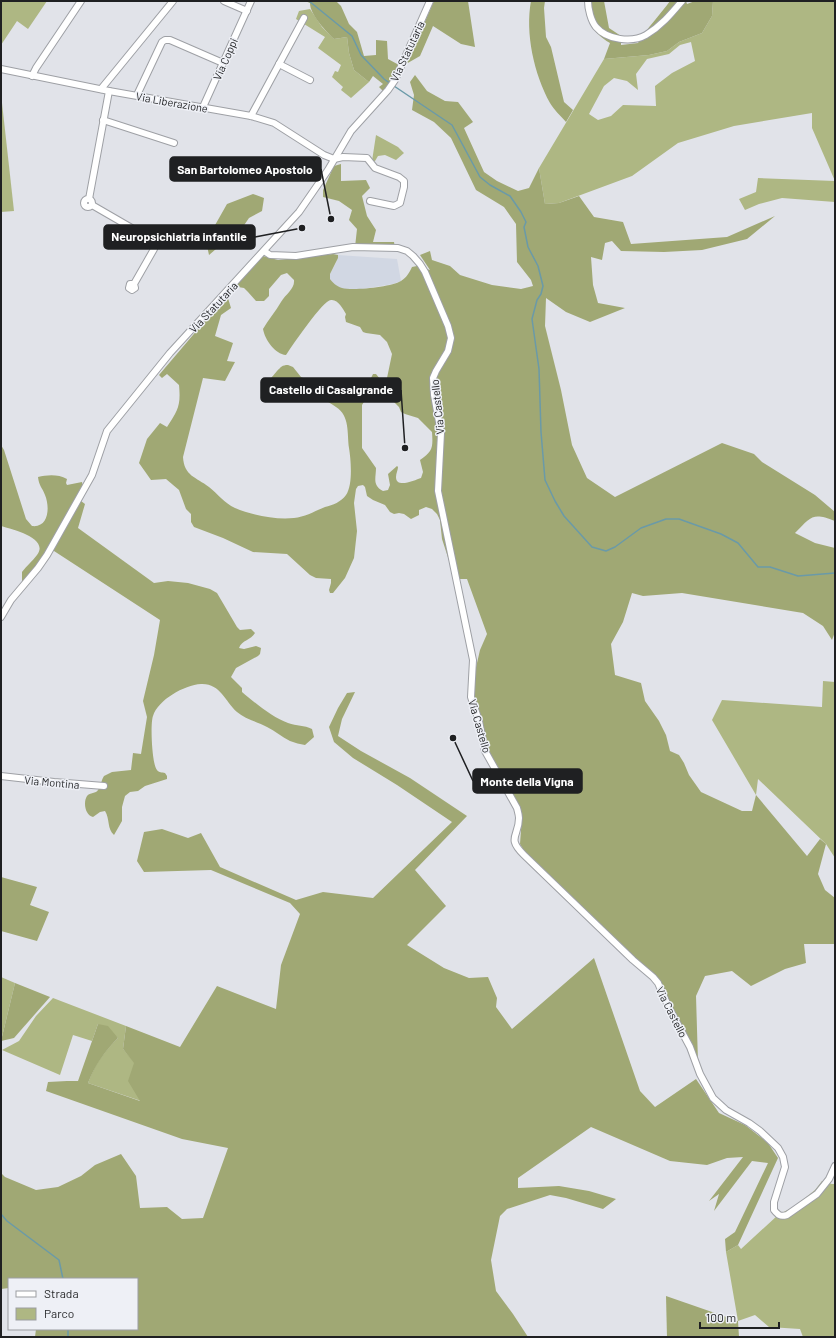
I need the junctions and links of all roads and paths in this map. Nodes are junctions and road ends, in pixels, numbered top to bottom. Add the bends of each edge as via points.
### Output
1 (82, 1) edge
2 (173, 1) edge
3 (224, 1) edge
4 (251, 1) edge
5 (430, 1) edge
6 (588, 1) edge
7 (682, 1) edge
8 (247, 11) junction
9 (304, 18) dead end
10 (223, 63) junction
11 (279, 64) junction
12 (1, 69) edge
13 (32, 76) junction
14 (310, 80) dead end
15 (101, 89) junction
16 (109, 91) junction
17 (137, 96) junction
18 (203, 107) junction
19 (251, 116) junction
20 (103, 120) junction
21 (174, 143) dead end
22 (334, 159) junction
23 (370, 200) dead end
24 (264, 251) junction
25 (134, 284) dead end
26 (1, 617) edge
27 (1, 776) edge
28 (104, 786) dead end
29 (835, 1166) edge

1 - 13 street
2 - 15 street
3 - 8 street
4 - 8 street, Via Coppi
5 - 22 street, Via Statutaria via 394,82 351,131
6 - 7 street via 588,9 596,27 620,39 633,39 645,35 666,20
8 - 10 street, Via Coppi
9 - 11 street
10 - 17 street via 165,40
10 - 18 street, Via Coppi
11 - 14 street
11 - 19 street
12 - 13 street, Via Liberazione
13 - 15 street, Via Liberazione
15 - 16 street, Via Liberazione
16 - 17 street, Via Liberazione
16 - 20 street
17 - 18 street, Via Liberazione
18 - 19 street, Via Liberazione
19 - 22 street, Via Liberazione via 274,123
20 - 21 street
20 - 25 street via 90,202 156,242
22 - 23 street via 368,158 375,168 404,182 400,203 394,206
22 - 24 street, Via Statutaria via 300,211
24 - 26 street, Via Statutaria via 170,353 107,431 92,475 47,555 11,600
24 - 29 street, Via Castello via 270,255 296,256 353,247 393,247 407,251 420,264 451,338 448,351 433,378 441,433 438,491 473,660 470,693 485,751 517,808 519,818 515,843 524,855 653,977 690,1047 713,1098 726,1110 760,1131 778,1148 785,1167 774,1202 774,1210 778,1215 787,1215 817,1194
27 - 28 street, Via Montina

